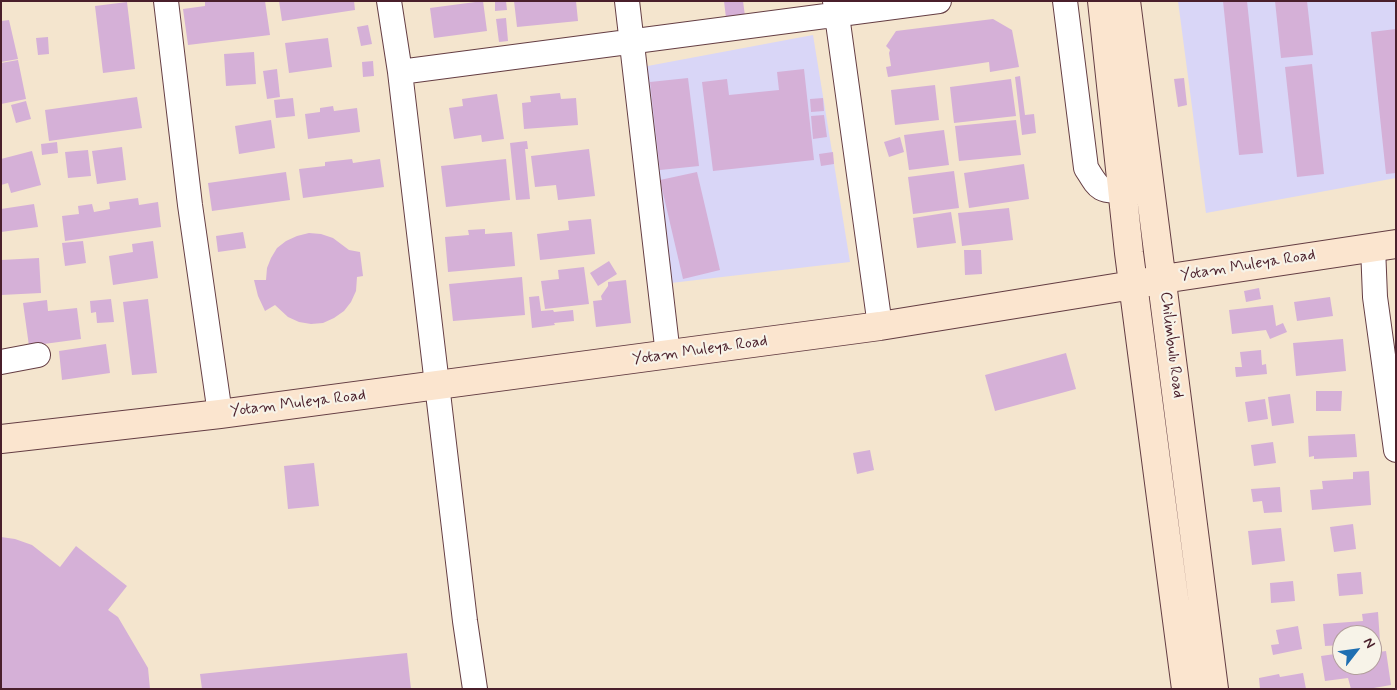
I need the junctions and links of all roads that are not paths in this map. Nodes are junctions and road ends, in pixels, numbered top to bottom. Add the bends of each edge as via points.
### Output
1 (166, 1) edge
2 (389, 1) edge
3 (627, 1) edge
4 (939, 1) edge
5 (1065, 1) edge
6 (1102, 1) edge
7 (1126, 1) edge
8 (836, 8) edge
9 (632, 42) junction
10 (400, 72) junction
11 (1123, 190) junction
12 (1384, 245) edge
13 (1163, 279) junction
14 (1133, 285) junction
15 (880, 326) junction
16 (38, 355) dead end
17 (668, 355) junction
18 (1, 362) edge
19 (439, 386) junction
20 (220, 414) junction
21 (1, 439) edge
22 (1396, 450) edge
23 (475, 689) edge
24 (1186, 689) edge
25 (1214, 689) edge

1 - 20 street via 190,205
2 - 10 street
3 - 9 street
4 - 8 street
5 - 11 street via 1086,168 1100,188 1108,192
6 - 11 street, Chilimbulu Road
7 - 13 street, Chilimbulu Road
8 - 9 street
8 - 15 street
9 - 10 street
9 - 17 street
10 - 19 street
11 - 14 street, Chilimbulu Road
12 - 13 street, Yotam Muleya Road
12 - 22 street via 1375,297
13 - 14 street, Yotam Muleya Road
13 - 25 street, Chilimbulu Road
14 - 15 street, Yotam Muleya Road
14 - 24 street, Chilimbulu Road
15 - 17 street, Yotam Muleya Road
16 - 18 street
17 - 19 street, Yotam Muleya Road
19 - 20 street, Yotam Muleya Road
19 - 23 street
20 - 21 street, Yotam Muleya Road

